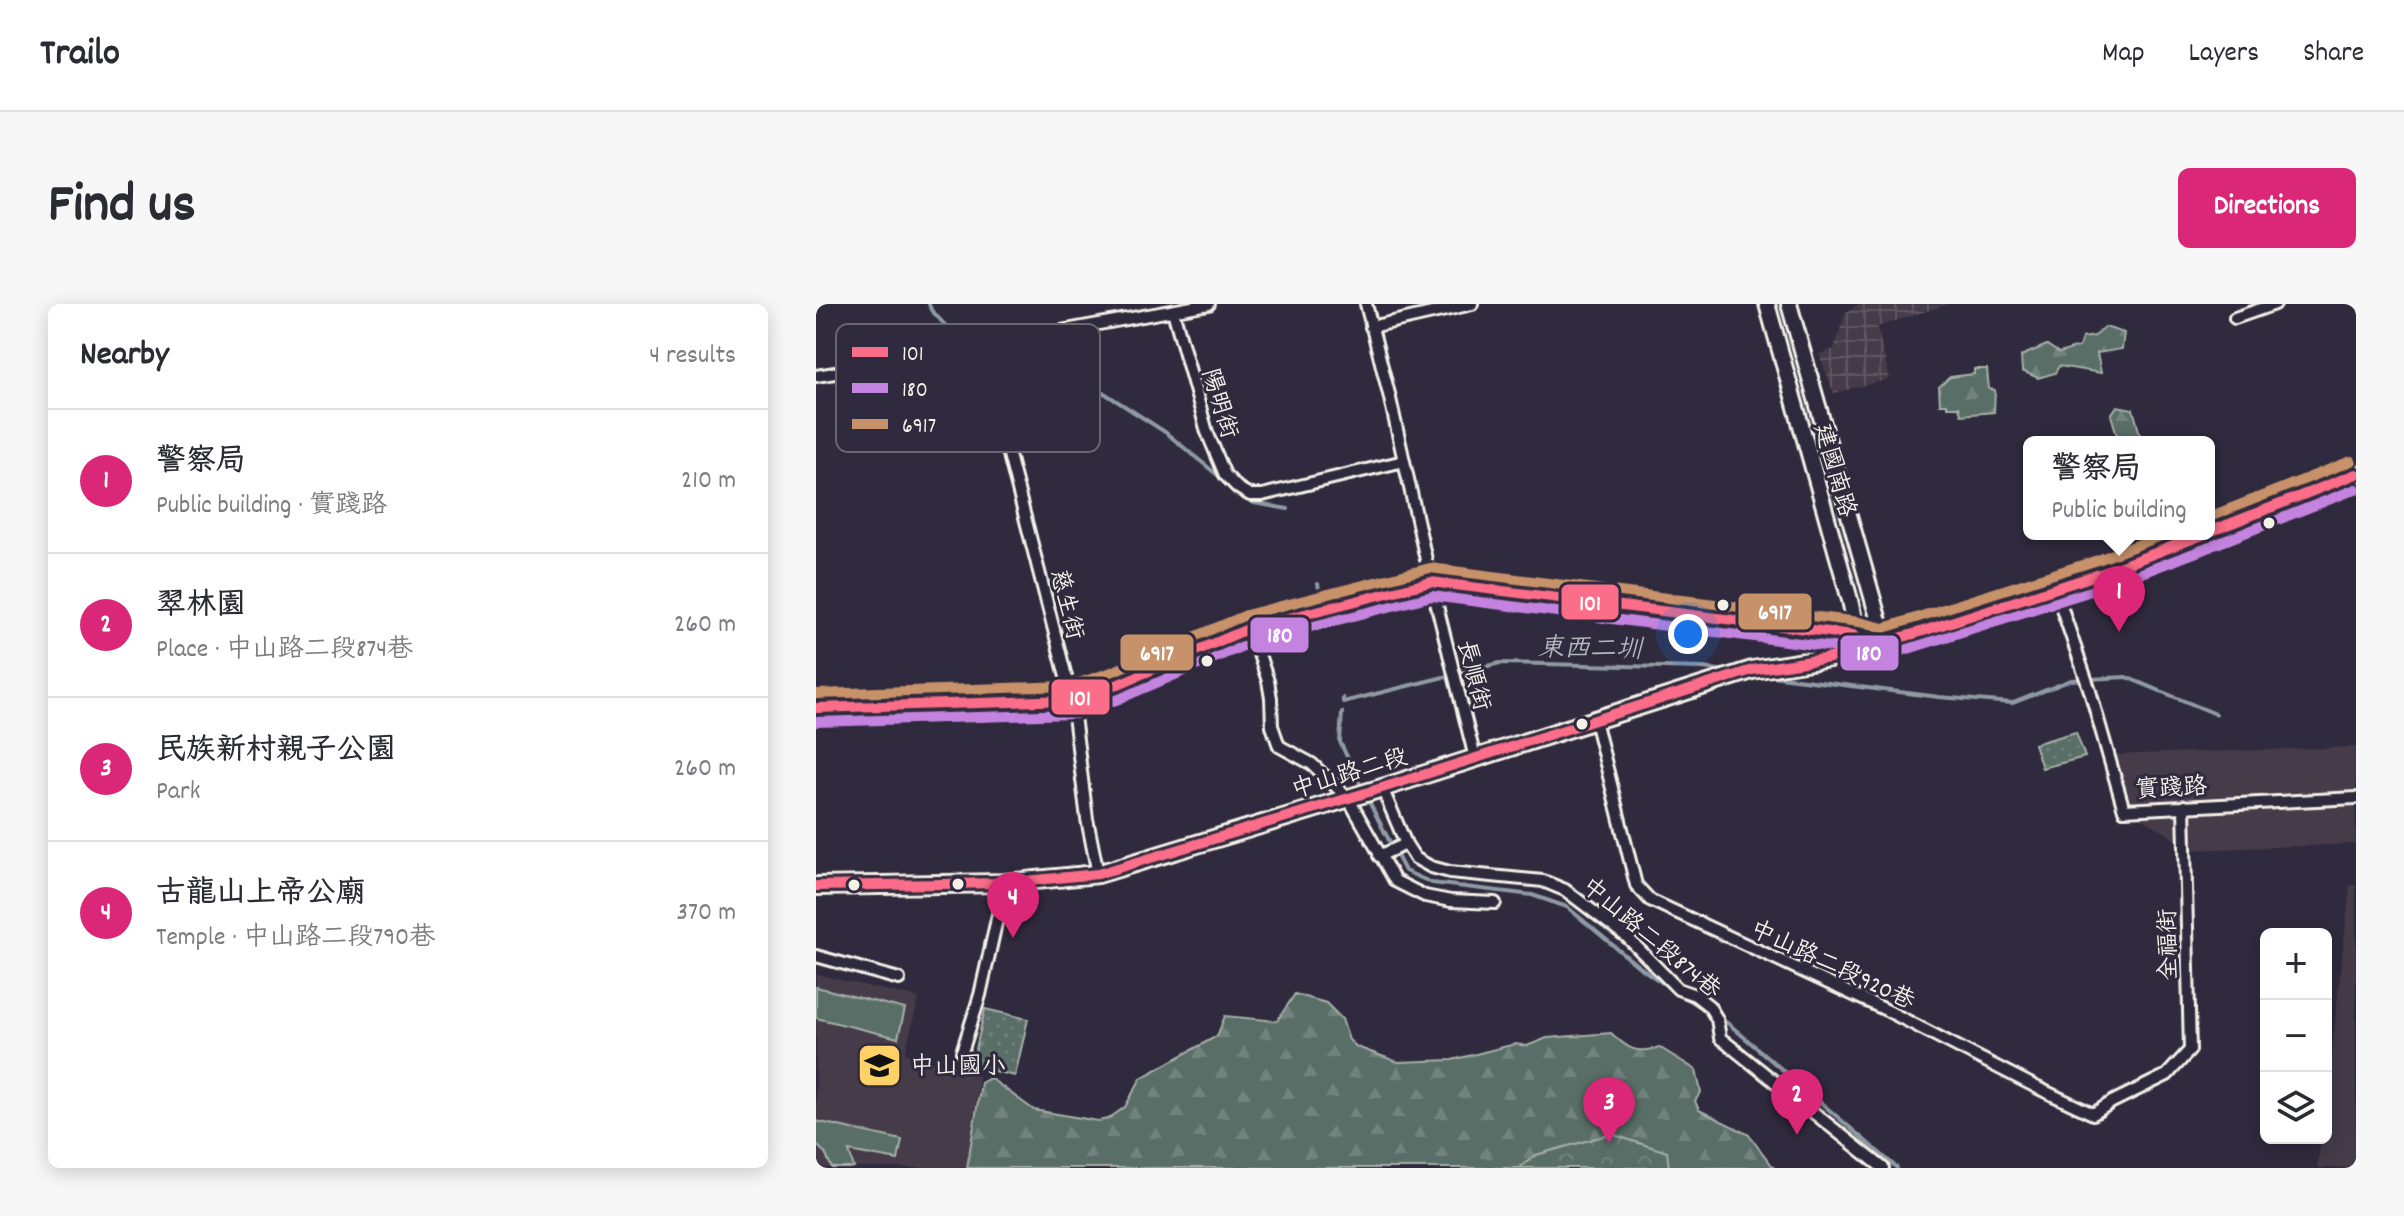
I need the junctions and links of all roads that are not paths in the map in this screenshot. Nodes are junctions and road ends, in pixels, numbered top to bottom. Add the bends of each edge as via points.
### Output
1 (1209, 304) edge
2 (1366, 304) edge
3 (1472, 304) edge
4 (1767, 304) edge
5 (1789, 304) edge
6 (2275, 304) edge
7 (1173, 311) junction
8 (2235, 318) dead end
9 (1100, 324) edge
10 (1371, 327) junction
11 (836, 373) edge
12 (816, 376) edge
13 (1008, 452) edge
14 (1404, 461) junction
15 (2356, 474) edge
16 (2215, 530) edge
17 (2189, 540) edge
18 (1431, 582) junction
19 (2055, 588) junction
20 (1250, 628) junction
21 (1859, 642) junction
22 (1885, 642) junction
23 (1072, 700) junction
24 (816, 708) edge
25 (1595, 720) junction
26 (1475, 758) junction
27 (1377, 789) junction
28 (1352, 797) junction
29 (2356, 798) edge
30 (2184, 806) junction
31 (1406, 844) junction
32 (1379, 856) junction
33 (1098, 874) junction
34 (1005, 883) junction
35 (816, 886) edge
36 (1495, 903) dead end
37 (816, 956) edge
38 (899, 979) dead end
39 (962, 1052) dead end
40 (2167, 1075) joint
41 (1883, 1168) edge

1 - 7 street
2 - 10 street, 長順街
3 - 10 street
4 - 21 street, 建國南路
5 - 22 street, 建國南路
6 - 8 street
7 - 9 street
7 - 14 street, 陽明街 via 1207,432 1225,475 1238,488 1262,495
10 - 14 street, 長順街
11 - 12 street
13 - 23 street, 慈生街
14 - 18 street, 長順街
15 - 16 main road, 中山路二段
17 - 19 main road, 中山路二段
18 - 20 street
18 - 21 street
18 - 26 street, 長順街
19 - 22 main road, 中山路二段
19 - 30 street, 實踐路 via 2124,810
20 - 23 street
20 - 28 street via 1268,681 1279,746 1312,764
21 - 22 main road, 中山路二段
21 - 25 main road, 中山路二段 via 1830,658 1752,670
23 - 24 street
23 - 33 street, 慈生街
25 - 26 main road, 中山路二段
25 - 40 street, 中山路二段920巷 via 1636,885 1650,900 2093,1114
26 - 27 main road, 中山路二段
27 - 28 main road, 中山路二段
27 - 31 street, 中山路二段874巷
28 - 32 street
28 - 33 main road, 中山路二段
29 - 30 street, 實踐路
30 - 40 street, 全福街 via 2190,1050
31 - 32 street
31 - 41 street, 中山路二段874巷 via 1415,858 1431,867 1543,881 1565,890 1627,937 1678,989 1709,1006 1720,1038
32 - 36 street via 1395,881 1425,896
33 - 34 main road, 中山路二段
34 - 35 main road, 中山路二段
34 - 39 street
37 - 38 street

